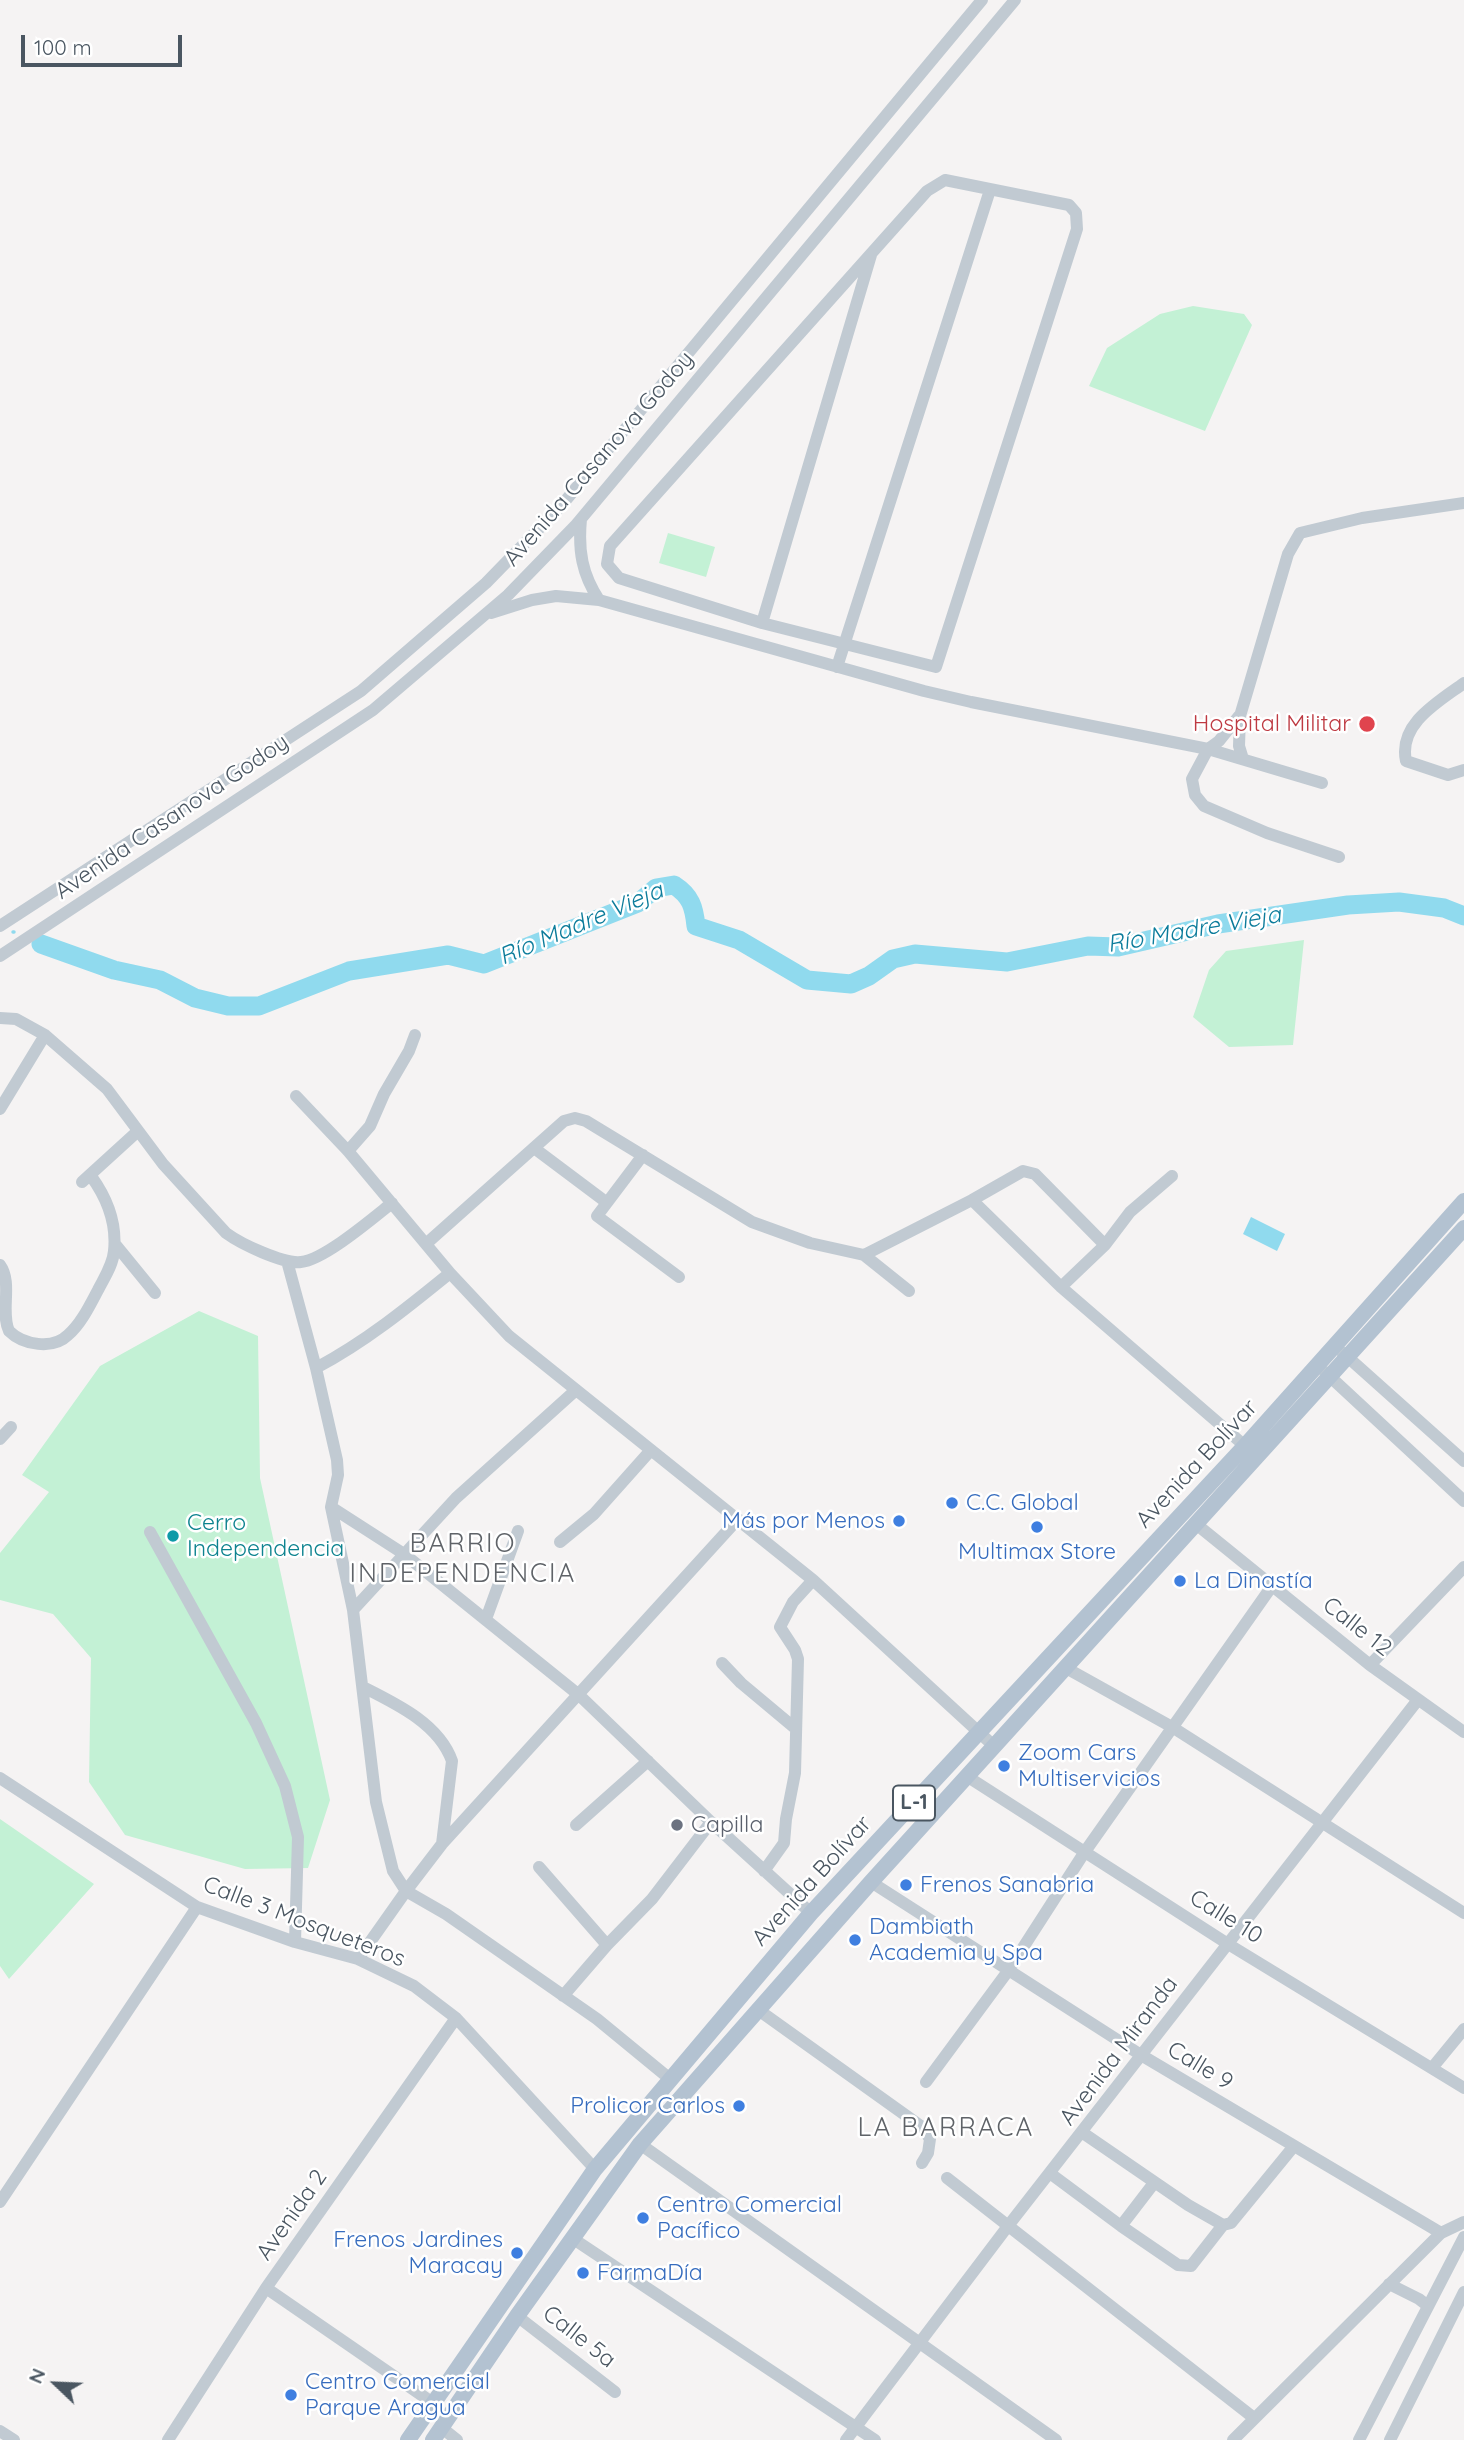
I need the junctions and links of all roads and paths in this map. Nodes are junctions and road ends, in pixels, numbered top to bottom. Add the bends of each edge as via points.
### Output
1 (982, 0) edge
2 (1014, 0) edge
3 (990, 190) junction
4 (872, 251) junction
5 (1464, 503) edge
6 (581, 519) junction
7 (600, 600) junction
8 (485, 614) junction
9 (762, 623) junction
10 (844, 644) junction
11 (837, 667) junction
12 (1464, 683) edge
13 (1240, 716) junction
14 (1208, 749) junction
15 (1243, 759) junction
16 (1464, 770) edge
17 (1322, 783) dead end
18 (1339, 857) dead end
19 (0, 926) edge
20 (0, 956) edge
21 (0, 1018) edge
22 (45, 1035) junction
23 (415, 1035) dead end
24 (296, 1096) dead end
25 (0, 1109) edge
26 (138, 1131) junction
27 (534, 1148) junction
28 (348, 1151) junction
29 (643, 1155) junction
30 (1172, 1176) dead end
31 (972, 1200) junction
32 (1464, 1201) edge
33 (606, 1202) junction
34 (393, 1203) junction
35 (1464, 1228) edge
36 (115, 1244) junction
37 (427, 1244) junction
38 (1105, 1245) junction
39 (864, 1255) junction
40 (287, 1261) junction
41 (0, 1265) edge
42 (450, 1273) junction
43 (679, 1278) dead end
44 (1061, 1287) junction
45 (909, 1291) dead end
46 (155, 1293) dead end
47 (1335, 1345) junction
48 (1348, 1358) junction
49 (1317, 1365) junction
50 (316, 1368) junction
51 (1331, 1377) junction
52 (576, 1390) junction
53 (11, 1427) dead end
54 (0, 1439) edge
55 (1245, 1446) junction
56 (651, 1450) junction
57 (1464, 1461) edge
58 (1464, 1502) edge
59 (331, 1507) junction
60 (737, 1519) junction
61 (1196, 1524) junction
62 (518, 1531) dead end
63 (150, 1532) dead end
64 (560, 1542) dead end
65 (404, 1554) junction
66 (1464, 1567) edge
67 (813, 1580) junction
68 (1272, 1586) junction
69 (353, 1610) junction
70 (486, 1619) junction
71 (722, 1663) dead end
72 (1370, 1665) junction
73 (1066, 1668) junction
74 (363, 1687) junction
75 (579, 1695) junction
76 (1417, 1701) junction
77 (1172, 1727) junction
78 (796, 1729) junction
79 (979, 1732) junction
80 (1464, 1732) edge
81 (995, 1747) junction
82 (648, 1761) junction
83 (968, 1777) junction
84 (0, 1778) edge
85 (711, 1822) junction
86 (1323, 1823) junction
87 (576, 1825) dead end
88 (442, 1844) junction
89 (1084, 1853) junction
90 (539, 1867) dead end
91 (764, 1871) junction
92 (871, 1882) junction
93 (406, 1891) junction
94 (197, 1907) junction
95 (811, 1913) junction
96 (1464, 1913) edge
97 (295, 1942) junction
98 (1228, 1944) junction
99 (607, 1945) junction
100 (358, 1959) junction
101 (1008, 1971) junction
102 (563, 1996) junction
103 (757, 2009) junction
104 (456, 2018) junction
105 (1464, 2029) edge
106 (1141, 2055) junction
107 (1432, 2068) junction
108 (670, 2079) junction
109 (926, 2082) dead end
110 (1464, 2088) edge
111 (1083, 2133) junction
112 (640, 2144) junction
113 (1294, 2147) junction
114 (922, 2163) dead end
115 (595, 2169) junction
116 (1051, 2174) junction
117 (947, 2178) dead end
118 (1154, 2183) junction
119 (0, 2202) edge
120 (1464, 2222) edge
121 (1223, 2225) junction
122 (1121, 2226) junction
123 (1008, 2227) junction
124 (1441, 2233) junction
125 (1464, 2237) edge
126 (572, 2238) junction
127 (1389, 2284) junction
128 (266, 2288) junction
129 (1464, 2292) edge
130 (1428, 2306) junction
131 (517, 2316) junction
132 (921, 2342) junction
133 (615, 2392) dead end
134 (433, 2403) junction
135 (1254, 2418) junction
136 (857, 2427) junction
137 (0, 2431) edge
138 (438, 2434) edge
139 (14, 2440) edge
140 (168, 2440) edge
141 (408, 2440) edge
142 (457, 2440) edge
143 (846, 2440) edge
144 (875, 2440) edge
145 (1056, 2440) edge
146 (1233, 2440) edge
147 (1359, 2440) edge
148 (1390, 2440) edge

1 - 19 street, Avenida Casanova Godoy via 561,506 486,583 360,691
2 - 6 street, Avenida Casanova Godoy
3 - 4 street via 945,180 936,184
3 - 10 street
3 - 10 street via 1069,205 1076,213 1077,229 1060,282 936,667
4 - 9 street
4 - 9 street via 610,546 607,564 619,578
5 - 13 street via 1362,518 1300,533 1288,554
6 - 7 street via 581,566
6 - 8 street, Avenida Casanova Godoy
7 - 8 street via 556,596
7 - 11 street
8 - 20 street, Avenida Casanova Godoy via 373,710
9 - 10 street
10 - 11 street
11 - 14 street via 971,702
12 - 16 street via 1422,715 1403,749 1406,761 1416,765 1448,775
13 - 14 street
13 - 15 street
14 - 15 street
14 - 18 street via 1192,779 1195,795 1204,806
15 - 17 street
21 - 22 street via 16,1019
22 - 25 street
22 - 26 street via 107,1089
23 - 28 street via 370,1126
24 - 28 street
26 - 36 street via 87,1179 104,1194
26 - 40 street via 226,1233
27 - 29 street via 564,1121 575,1118
27 - 33 street
27 - 37 street
28 - 34 street
29 - 33 street
29 - 39 street via 752,1222 810,1243
30 - 38 street via 1130,1212
31 - 38 street via 1030,1171
31 - 39 street
31 - 44 street
32 - 47 main road, Avenida Bolívar / L-1
33 - 43 street via 598,1219
34 - 37 street
34 - 40 street via 312,1260
35 - 48 main road, Avenida Bolívar / L-1
36 - 41 street via 107,1273 80,1320 67,1337 52,1343 20,1339 4,1324 4,1271
36 - 46 street
37 - 42 street
38 - 44 street
39 - 45 street
40 - 50 street
42 - 50 street via 345,1353
42 - 52 street via 509,1336
44 - 55 street
47 - 48 street
47 - 49 main road, Avenida Bolívar / L-1
48 - 51 main road, Avenida Bolívar / L-1
48 - 57 street
49 - 51 street
49 - 55 main road, Avenida Bolívar / L-1
50 - 59 street via 337,1460
51 - 58 street
51 - 61 main road, Avenida Bolívar / L-1
52 - 56 street
52 - 65 street via 456,1498
53 - 54 street
55 - 79 main road, Avenida Bolívar / L-1
56 - 60 street
56 - 64 street via 594,1514
59 - 65 street
59 - 69 street
60 - 67 street
60 - 75 street
61 - 68 street, Calle 12
61 - 73 main road, Avenida Bolívar / L-1
62 - 70 street
63 - 97 street via 251,1712 285,1786 298,1837
65 - 69 street
65 - 70 street
66 - 72 street
67 - 78 street via 793,1602 780,1627 798,1659
67 - 79 street
68 - 72 street, Calle 12
68 - 77 street
69 - 74 street
70 - 75 street
71 - 78 street
72 - 76 street, Calle 12
73 - 77 street
73 - 81 main road, Avenida Bolívar / L-1
74 - 88 street via 400,1706 448,1748 452,1760
74 - 93 street via 376,1802 393,1871
75 - 82 street
75 - 88 street
76 - 80 street, Calle 12
76 - 86 street, Avenida Miranda
77 - 86 street
77 - 89 street
78 - 91 street via 795,1773 784,1843
79 - 81 street
79 - 95 main road, Avenida Bolívar / L-1
81 - 83 main road, Avenida Bolívar / L-1
82 - 85 street
82 - 87 street
83 - 89 street, Calle 10
83 - 92 main road, Avenida Bolívar / L-1
84 - 94 street, Calle 3 Mosqueteros
85 - 91 street
85 - 99 street via 652,1899
86 - 96 street
86 - 98 street, Avenida Miranda
88 - 93 street
89 - 98 street, Calle 10
89 - 101 street
90 - 99 street
91 - 95 street
92 - 101 street, Calle 9
92 - 103 main road, Avenida Bolívar / L-1
93 - 100 street
93 - 102 street
94 - 97 street, Calle 3 Mosqueteros
94 - 119 street
95 - 108 main road, Avenida Bolívar / L-1
97 - 100 street, Calle 3 Mosqueteros
98 - 106 street, Avenida Miranda
98 - 107 street, Calle 10
99 - 102 street
100 - 104 street, Calle 3 Mosqueteros via 414,1986
101 - 106 street, Calle 9
101 - 109 street
102 - 108 street
103 - 112 main road, Avenida Bolívar / L-1
103 - 114 street via 922,2127 930,2139
104 - 115 street, Calle 3 Mosqueteros
104 - 128 street, Avenida 2
105 - 107 street
106 - 111 street, Avenida Miranda
106 - 113 street, Calle 9
107 - 110 street, Calle 10
108 - 115 main road, Avenida Bolívar / L-1
111 - 116 street, Avenida Miranda
111 - 118 street
112 - 126 main road, Avenida Bolívar / L-1
112 - 132 street
113 - 121 street via 1231,2223
113 - 124 street, Calle 9
115 - 134 main road, Avenida Bolívar / L-1
116 - 122 street
116 - 123 street, Avenida Miranda
117 - 123 street
118 - 121 street
118 - 122 street
120 - 124 street
121 - 122 street via 1191,2266 1185,2267
123 - 132 street, Avenida Miranda
123 - 135 street
124 - 127 street
125 - 130 street
126 - 131 main road, Avenida Bolívar / L-1
126 - 136 street
127 - 130 street
127 - 135 street
128 - 134 street
128 - 140 street, Avenida 2
129 - 148 street
130 - 147 street
131 - 133 street, Calle 5a
131 - 138 main road, Avenida Bolívar / L-1
132 - 136 street, Avenida Miranda
132 - 145 street
134 - 141 main road, Avenida Bolívar / L-1
135 - 146 street
136 - 143 street, Avenida Miranda
136 - 144 street
137 - 139 street
138 - 142 street

